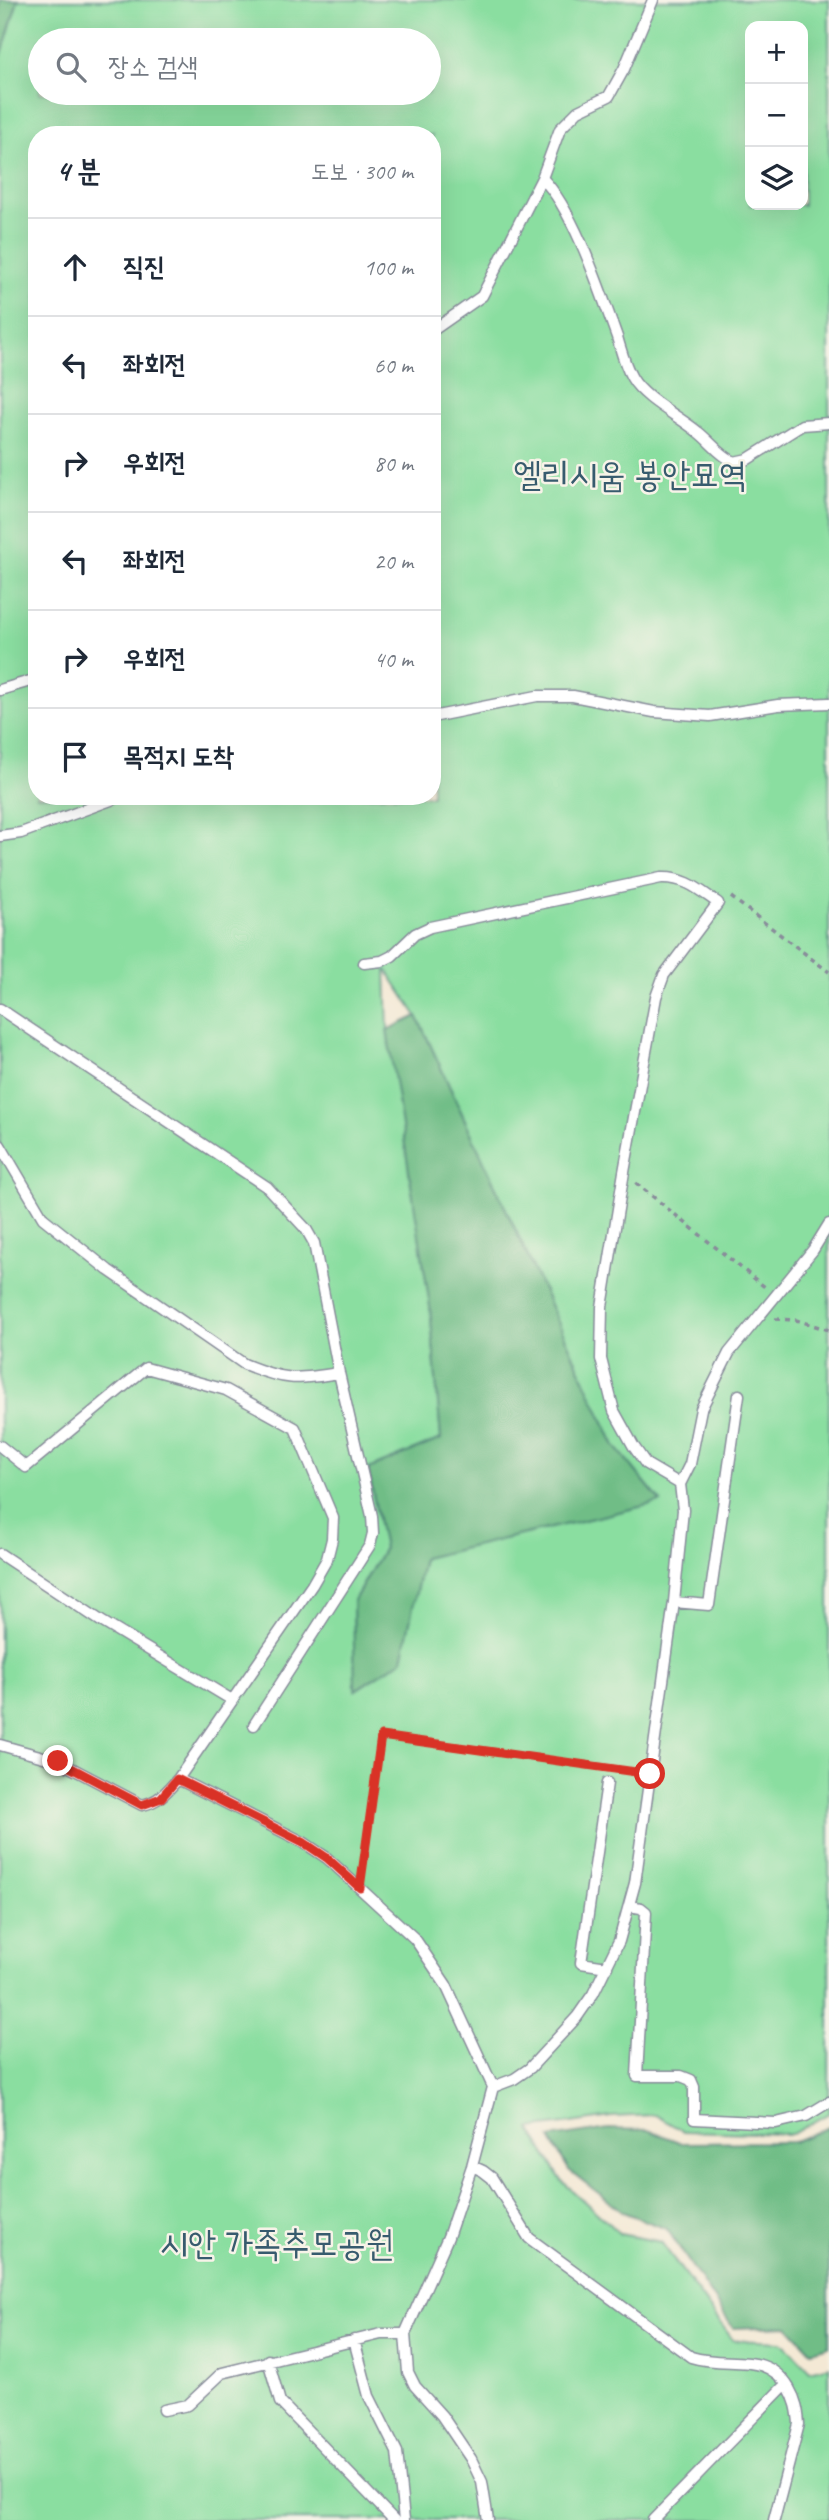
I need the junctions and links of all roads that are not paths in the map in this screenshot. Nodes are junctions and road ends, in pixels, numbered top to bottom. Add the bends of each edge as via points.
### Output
1 (653, 0) edge
2 (542, 178) junction
3 (441, 325) edge
4 (829, 423) edge
5 (28, 682) edge
6 (0, 690) edge
7 (829, 703) edge
8 (441, 715) edge
9 (97, 805) edge
10 (0, 836) edge
11 (364, 963) dead end
12 (0, 1009) edge
13 (0, 1145) edge
14 (829, 1224) edge
15 (339, 1373) junction
16 (739, 1395) dead end
17 (0, 1446) edge
18 (680, 1485) junction
19 (0, 1554) edge
20 (674, 1602) junction
21 (232, 1700) junction
22 (254, 1725) dead end
23 (0, 1745) edge
24 (177, 1779) junction
25 (607, 1783) dead end
26 (629, 1906) junction
27 (607, 1967) junction
28 (493, 2087) junction
29 (829, 2102) edge
30 (472, 2166) junction
31 (405, 2334) junction
32 (354, 2340) junction
33 (268, 2360) junction
34 (786, 2384) junction
35 (164, 2410) dead end
36 (394, 2520) edge
37 (404, 2520) edge
38 (488, 2520) edge
39 (653, 2520) edge
40 (774, 2520) edge

1 - 2 lane via 608,96 578,111 560,129
2 - 3 lane via 482,296
2 - 4 lane via 564,208 632,378 661,406 734,462 748,459 802,425
5 - 6 lane
7 - 8 lane via 778,705 710,716 654,712 573,696 537,696
9 - 10 lane via 21,833
11 - 18 lane via 392,956 415,934 430,927 661,878 689,882 718,903 664,975 656,997 602,1307 601,1359 614,1411 646,1464
12 - 15 lane via 267,1187 314,1243
13 - 15 lane via 43,1218 107,1270 244,1364 298,1379
14 - 18 lane via 729,1353 701,1409 690,1464
15 - 22 lane via 373,1533 370,1545
16 - 20 lane via 709,1605
17 - 21 lane via 26,1467 146,1368 226,1390 295,1429 333,1518 332,1539 312,1585
18 - 20 lane via 683,1510
19 - 21 lane
20 - 26 lane
21 - 24 lane
23 - 24 lane via 58,1761 142,1805 161,1798
24 - 28 lane via 327,1858 415,1940 446,1984
25 - 27 lane via 581,1964
26 - 27 lane
26 - 29 lane via 646,1912 637,2076 691,2080 694,2119 776,2123 806,2116
27 - 28 lane via 577,2017 530,2068
28 - 30 lane
30 - 31 lane via 436,2267
30 - 34 lane via 492,2178 528,2238 691,2357 764,2365 778,2372
31 - 32 lane
31 - 38 lane via 411,2379 471,2459 482,2482
32 - 33 lane
32 - 37 lane via 369,2396 397,2452
33 - 35 lane via 222,2373 188,2405
33 - 36 lane via 280,2402
34 - 39 lane
34 - 40 lane via 798,2409 799,2424

